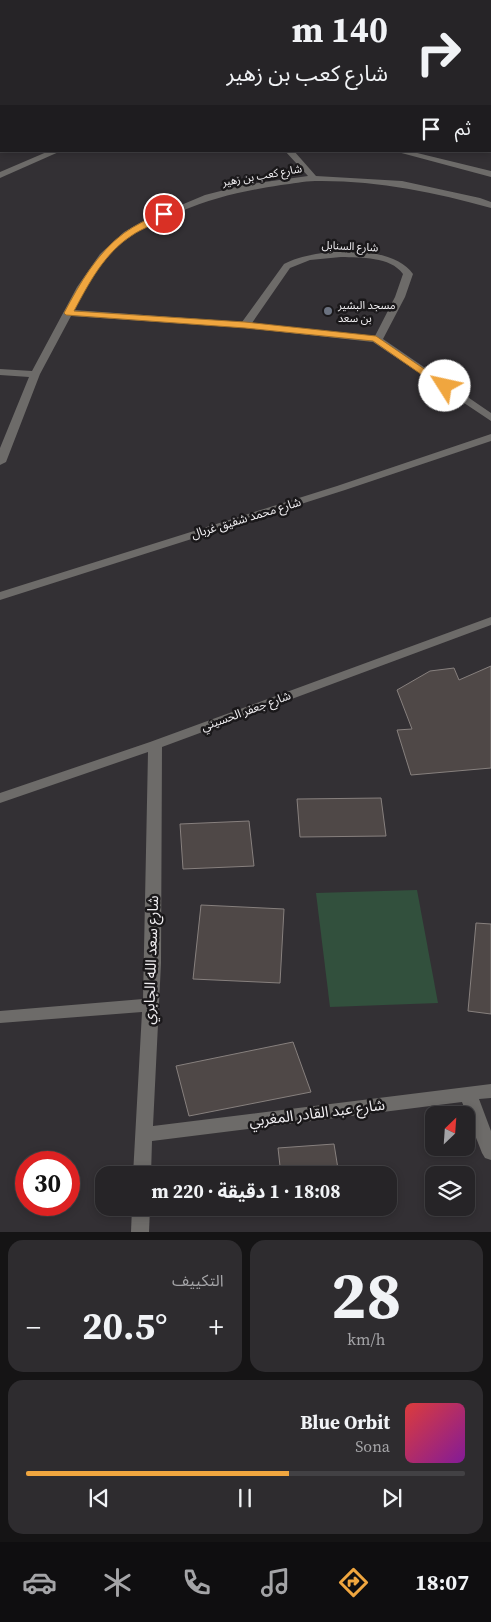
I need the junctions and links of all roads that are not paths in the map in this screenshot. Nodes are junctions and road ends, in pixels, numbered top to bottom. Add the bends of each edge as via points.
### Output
1 (55, 152) edge
2 (290, 152) edge
3 (402, 152) edge
4 (491, 174) edge
5 (0, 175) edge
6 (314, 178) junction
7 (491, 205) edge
8 (69, 313) junction
9 (245, 325) junction
10 (378, 339) junction
11 (0, 372) edge
12 (35, 374) junction
13 (491, 418) edge
14 (491, 438) edge
15 (0, 462) edge
16 (0, 596) edge
17 (491, 621) edge
18 (155, 745) junction
19 (0, 798) edge
20 (150, 1005) junction
21 (0, 1017) edge
22 (491, 1091) edge
23 (468, 1094) junction
24 (143, 1135) junction
25 (491, 1153) edge
26 (142, 1166) edge
27 (141, 1216) edge
28 (140, 1232) edge

1 - 5 street
2 - 6 street
3 - 4 street
6 - 7 street, شارع كعب بن زهير via 402,184
6 - 8 street, شارع كعب بن زهير via 235,190 146,223 103,256
8 - 9 street
8 - 12 street, شارع كعب بن زهير
9 - 10 street
9 - 10 street, شارع السنابل via 292,262 326,254 383,259 403,267 408,274
10 - 13 street
11 - 12 street
12 - 15 street, شارع كعب بن زهير
14 - 16 street, شارع محمد شفيق غربال
17 - 18 street, شارع جعفر الحسيني
18 - 19 street, شارع جعفر الحسيني
18 - 20 street, شارع سعد الله الجابري
20 - 21 street
20 - 24 street, شارع سعد الله الجابري
22 - 23 street, شارع عبد القادر المغربي
23 - 24 street, شارع عبد القادر المغربي
23 - 25 street
24 - 26 street, شارع سعد الله الجابري
27 - 28 street

